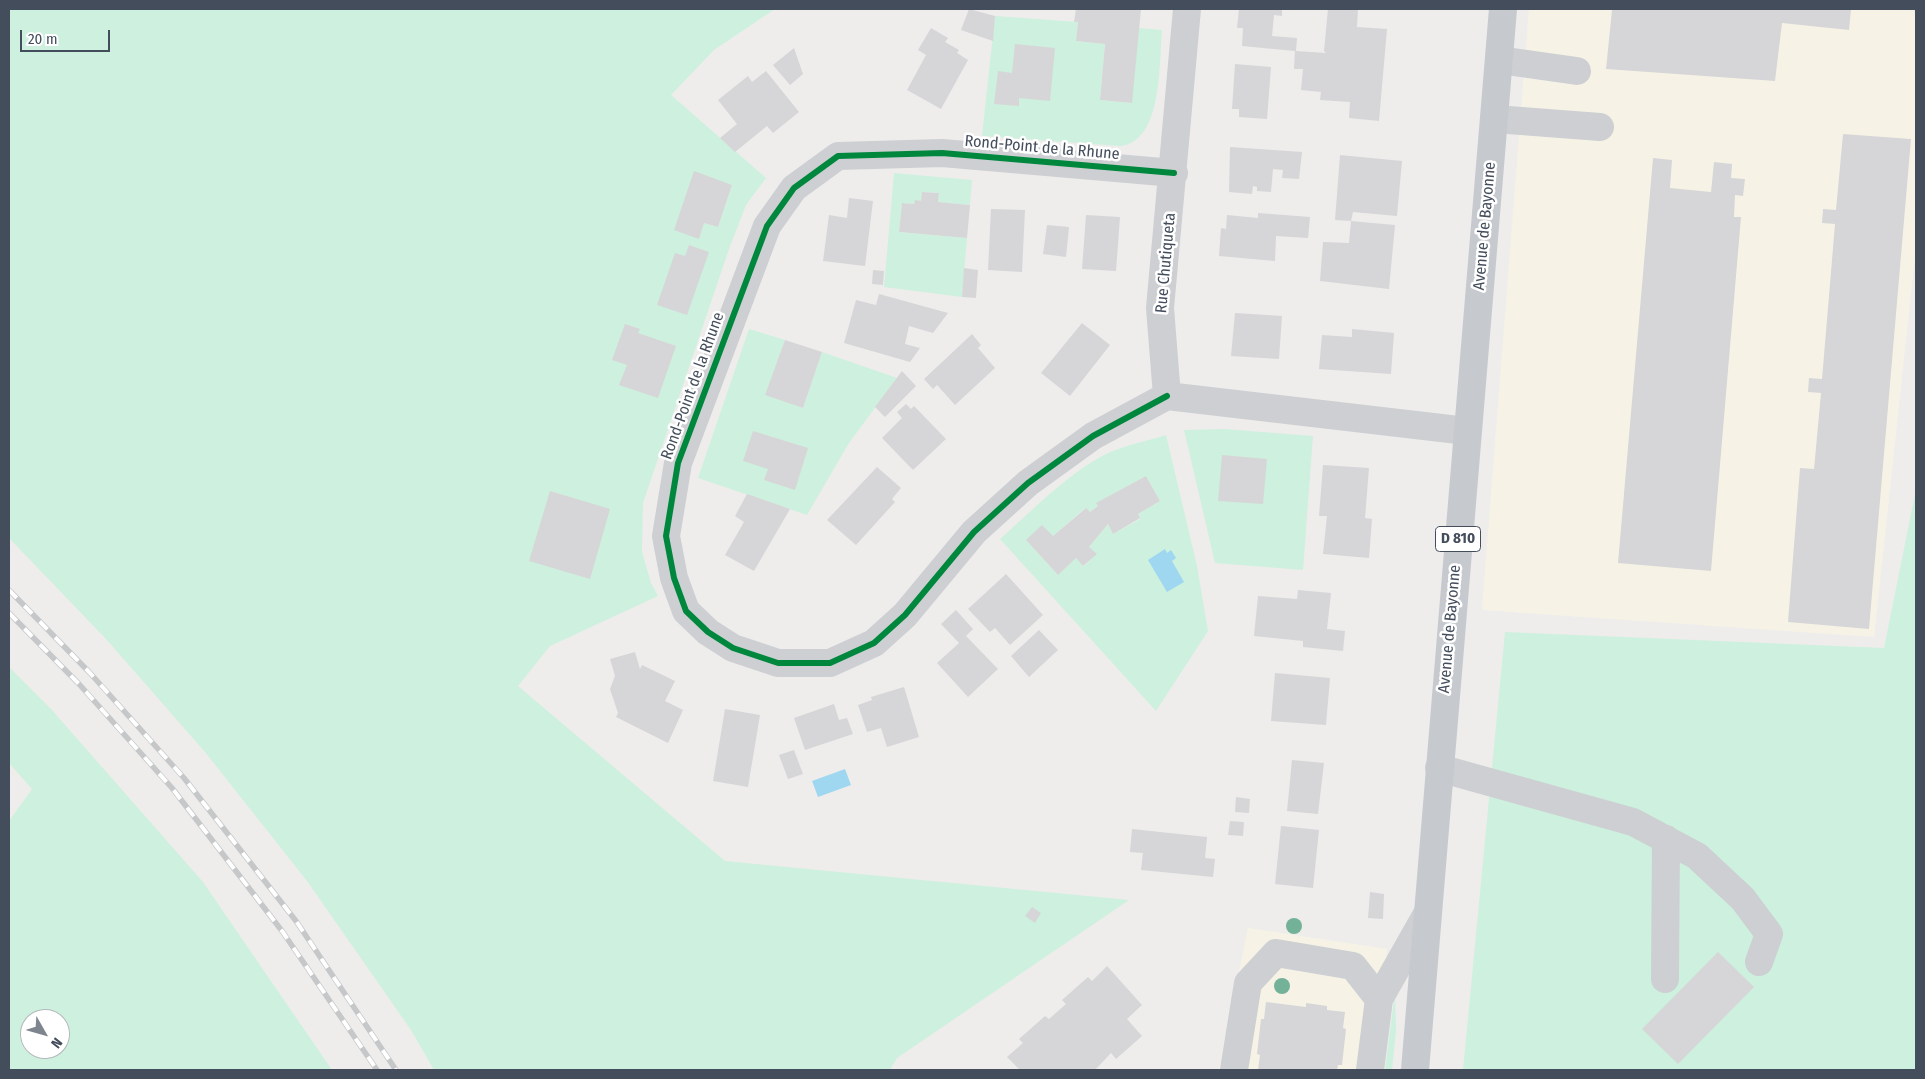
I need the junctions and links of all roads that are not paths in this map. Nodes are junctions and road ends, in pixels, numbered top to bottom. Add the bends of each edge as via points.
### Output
1 (1187, 9) edge
2 (1503, 9) edge
3 (1499, 60) junction
4 (1577, 71) dead end
5 (1494, 119) junction
6 (1600, 127) dead end
7 (1174, 173) junction
8 (1167, 396) junction
9 (1467, 431) junction
10 (1439, 768) junction
11 (1666, 839) junction
12 (1427, 914) junction
13 (1759, 962) dead end
14 (1665, 979) dead end
15 (1379, 999) junction
16 (1234, 1070) edge
17 (1370, 1070) edge
18 (1414, 1070) edge

1 - 7 street, Rue Chutiqueta
2 - 3 main road, Avenue de Bayonne / D 810
3 - 4 street
3 - 5 main road, Avenue de Bayonne / D 810
5 - 6 street
5 - 9 main road, Avenue de Bayonne / D 810
7 - 8 street, Rue Chutiqueta via 1160,308
7 - 8 street, Rond-Point de la Rhune via 942,153 838,156 794,188 767,226 678,463 666,536 674,578 686,611 708,632 733,648 778,662 830,663 874,643 905,615 974,532 1028,483 1093,436
8 - 9 street
9 - 10 main road, Avenue de Bayonne / D 810
10 - 11 street via 1633,822
10 - 12 main road, Avenue de Bayonne / D 810
11 - 13 street via 1697,856 1744,899 1769,934
11 - 14 street
12 - 15 street
12 - 18 main road, Avenue de Bayonne / D 810
15 - 16 street via 1353,966 1276,953 1248,983
15 - 17 street

